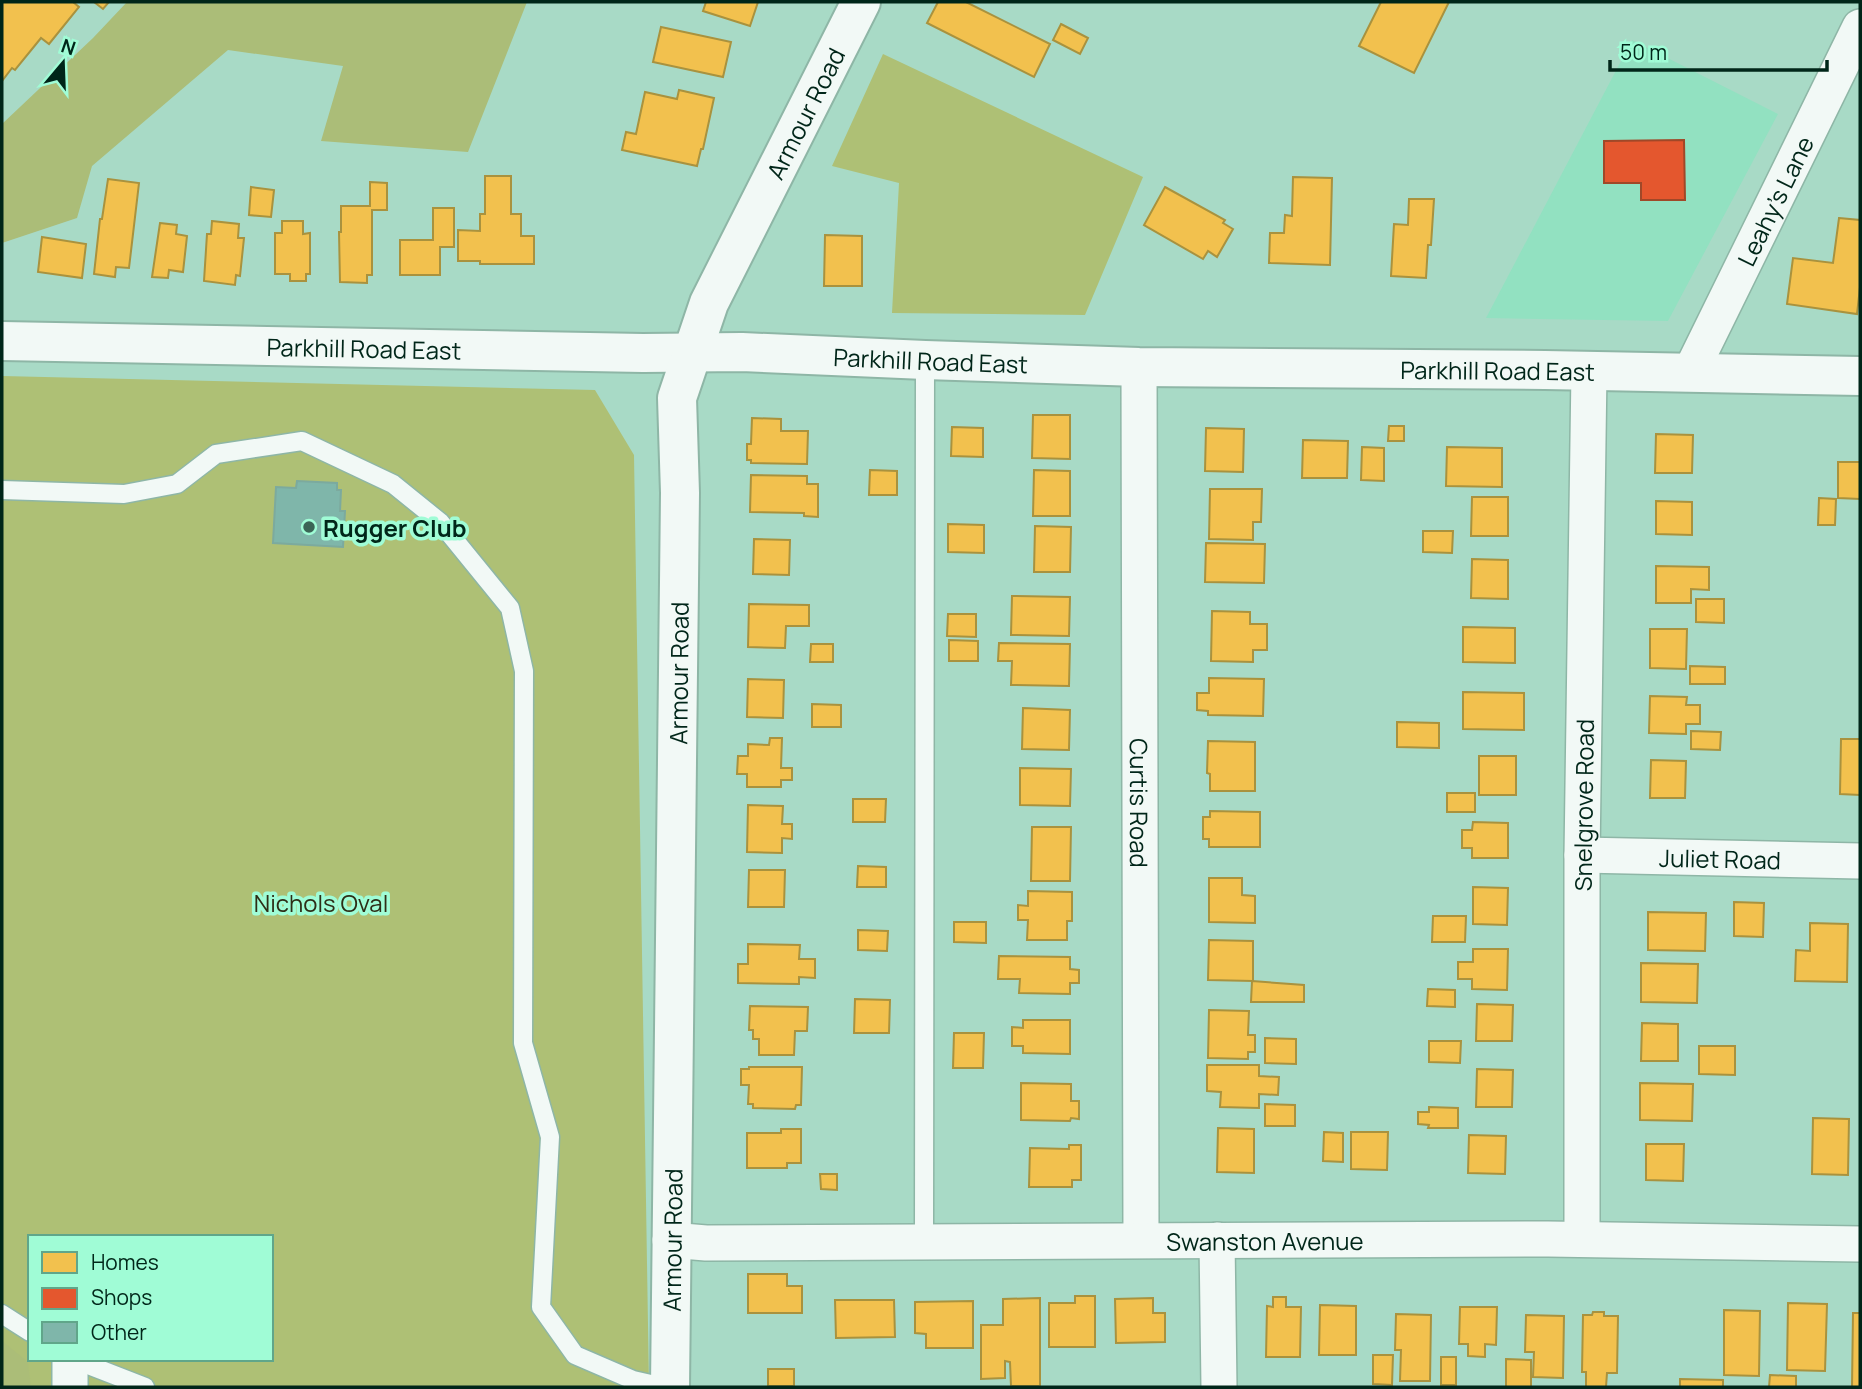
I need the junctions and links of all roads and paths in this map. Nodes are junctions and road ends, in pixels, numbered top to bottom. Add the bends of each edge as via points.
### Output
1 (862, 2) edge
2 (1860, 27) edge
3 (2, 341) edge
4 (691, 351) junction
5 (925, 360) junction
6 (1139, 367) junction
7 (1589, 371) junction
8 (1690, 373) junction
9 (1860, 376) edge
10 (2, 490) edge
11 (1582, 855) junction
12 (1860, 861) edge
13 (670, 1240) junction
14 (1141, 1240) junction
15 (1217, 1240) junction
16 (1582, 1240) junction
17 (924, 1241) junction
18 (1860, 1244) edge
19 (2, 1314) edge
20 (28, 1331) edge
21 (71, 1361) edge
22 (76, 1361) edge
23 (70, 1387) edge
24 (145, 1387) edge
25 (664, 1387) edge
26 (670, 1387) edge
27 (1219, 1387) edge

1 - 4 main road, Armour Road via 709,303
2 - 8 street, Leahy's Lane
3 - 4 main road, Parkhill Road East
4 - 5 main road, Parkhill Road East
4 - 13 main road, Armour Road via 677,398 680,493
5 - 6 main road, Parkhill Road East
5 - 17 lane
6 - 7 main road, Parkhill Road East
6 - 14 street, Curtis Road
7 - 8 main road, Parkhill Road East
7 - 11 street, Snelgrove Road
8 - 9 main road, Parkhill Road East
10 - 25 lane via 124,494 177,484 216,454 302,441 393,484 440,522 510,608 524,671 523,1043 550,1137 541,1307 575,1355 633,1380
11 - 12 street, Juliet Road
11 - 16 street, Snelgrove Road
13 - 17 street, Swanston Avenue
13 - 26 main road, Armour Road
14 - 15 street, Swanston Avenue
14 - 17 street, Swanston Avenue
15 - 16 street, Swanston Avenue
15 - 27 street
16 - 18 street, Swanston Avenue
19 - 20 lane
21 - 23 street
22 - 24 lane

